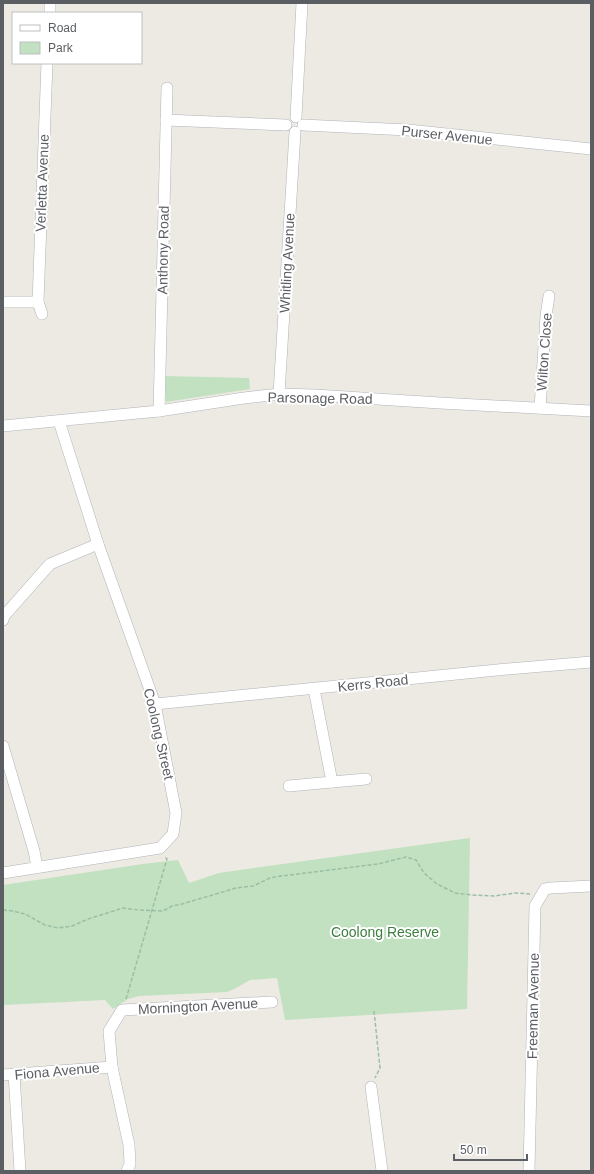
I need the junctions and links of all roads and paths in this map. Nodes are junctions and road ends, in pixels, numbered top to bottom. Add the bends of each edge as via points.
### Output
1 (302, 3) edge
2 (47, 64) edge
3 (167, 88) dead end
4 (166, 120) junction
5 (298, 125) junction
6 (591, 149) edge
7 (549, 296) dead end
8 (3, 302) edge
9 (38, 302) junction
10 (42, 314) dead end
11 (279, 394) junction
12 (540, 408) junction
13 (159, 411) junction
14 (591, 411) edge
15 (59, 421) junction
16 (3, 426) edge
17 (98, 544) junction
18 (3, 620) edge
19 (591, 662) edge
20 (314, 689) junction
21 (155, 704) junction
22 (3, 746) edge
23 (366, 779) dead end
24 (332, 782) junction
25 (289, 786) dead end
26 (160, 848) junction
27 (37, 867) junction
28 (3, 873) edge
29 (591, 886) edge
30 (545, 889) junction
31 (3, 910) edge
32 (152, 910) junction
33 (272, 1002) dead end
34 (122, 1010) junction
35 (374, 1011) dead end
36 (112, 1066) junction
37 (14, 1074) junction
38 (3, 1075) edge
39 (371, 1087) joint
40 (20, 1171) edge
41 (128, 1171) edge
42 (382, 1171) edge
43 (529, 1171) edge

1 - 5 street, Whitling Avenue
2 - 9 street, Verletta Avenue
3 - 4 street, Anthony Road
4 - 5 street via 286,125 290,119
4 - 13 street, Anthony Road
5 - 6 street, Purser Avenue via 408,130
5 - 11 street, Whitling Avenue
7 - 12 street, Wilton Close
8 - 9 street
9 - 10 street, Verletta Avenue
11 - 12 street, Parsonage Road
11 - 13 street, Parsonage Road
12 - 14 street, Parsonage Road
13 - 15 street, Parsonage Road
15 - 16 street, Parsonage Road
15 - 17 street, Coolong Street
17 - 18 street via 50,564
17 - 21 street, Coolong Street
19 - 20 street, Kerrs Road
20 - 21 street, Kerrs Road
20 - 24 street
21 - 26 street, Coolong Street via 176,813 174,834
22 - 27 street
23 - 24 street
24 - 25 street
26 - 27 street
26 - 32 path via 166,859
27 - 28 street
29 - 30 street
30 - 32 path via 531,894 494,896 455,893 437,884 424,873 416,860 406,857 378,864 270,878 253,886 236,888 172,906 163,911
30 - 43 street, Freeman Avenue via 535,906
31 - 32 path via 25,914 45,925 58,928 72,926 123,908
32 - 34 path
33 - 34 street, Mornington Avenue
34 - 36 street, Mornington Avenue via 110,1031
35 - 39 path via 380,1068
36 - 37 street, Fiona Avenue
36 - 41 street, Mornington Avenue via 129,1145
37 - 38 street, Fiona Avenue
37 - 40 street
39 - 42 street

